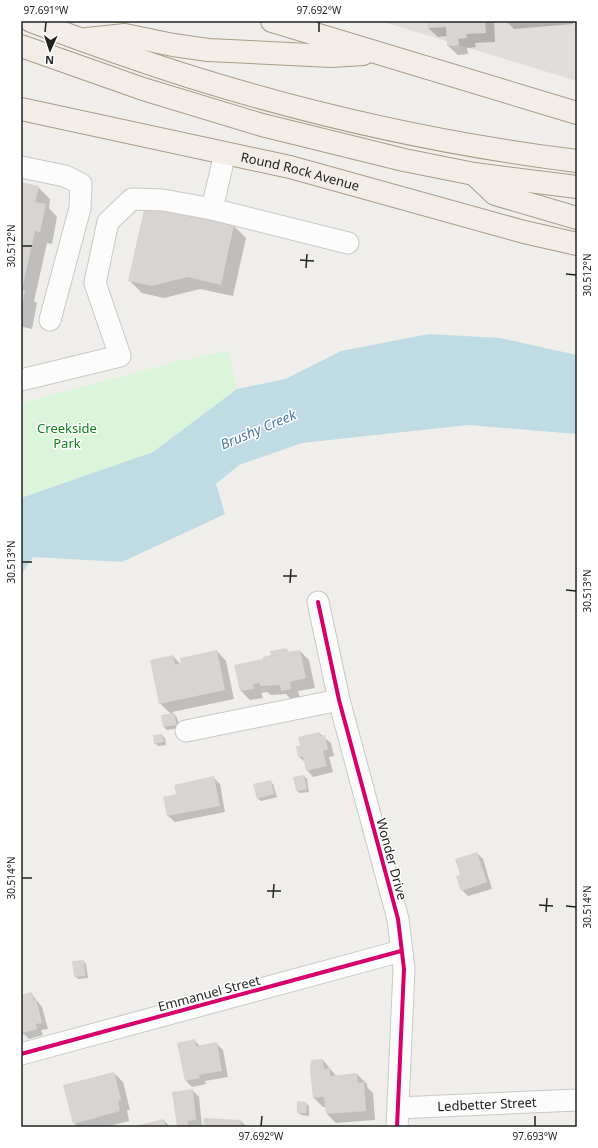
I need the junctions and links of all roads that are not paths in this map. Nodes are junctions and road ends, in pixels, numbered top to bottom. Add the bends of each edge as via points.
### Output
1 (31, 21) edge
2 (272, 21) edge
3 (81, 40) junction
4 (21, 46) edge
5 (376, 53) junction
6 (21, 109) edge
7 (577, 113) edge
8 (225, 153) junction
9 (577, 161) edge
10 (21, 167) edge
11 (474, 174) junction
12 (577, 187) edge
13 (212, 208) junction
14 (577, 218) edge
15 (348, 243) dead end
16 (577, 244) edge
17 (50, 320) dead end
18 (21, 380) edge
19 (318, 602) dead end
20 (339, 700) junction
21 (186, 731) dead end
22 (401, 951) junction
23 (21, 1054) edge
24 (577, 1100) edge
25 (397, 1118) edge

1 - 3 main road
2 - 5 main road
3 - 5 main road via 126,35 208,50 331,56
3 - 9 main road via 191,77 342,118 465,143
4 - 11 main road via 143,89 262,125 404,160
5 - 7 main road
6 - 8 main road, Round Rock Avenue
8 - 13 street
8 - 16 main road, Round Rock Avenue via 290,167 524,232
10 - 17 street via 65,176 81,184 80,208
11 - 12 main road
11 - 14 main road via 495,194
13 - 15 street
13 - 18 street via 163,200 132,199 108,222 95,283 120,356
19 - 20 street, Wonder Drive
20 - 21 street
20 - 22 street, Wonder Drive via 398,919
22 - 23 street, Emmanuel Street
22 - 25 street, Wonder Drive via 404,969
24 - 25 street, Ledbetter Street

